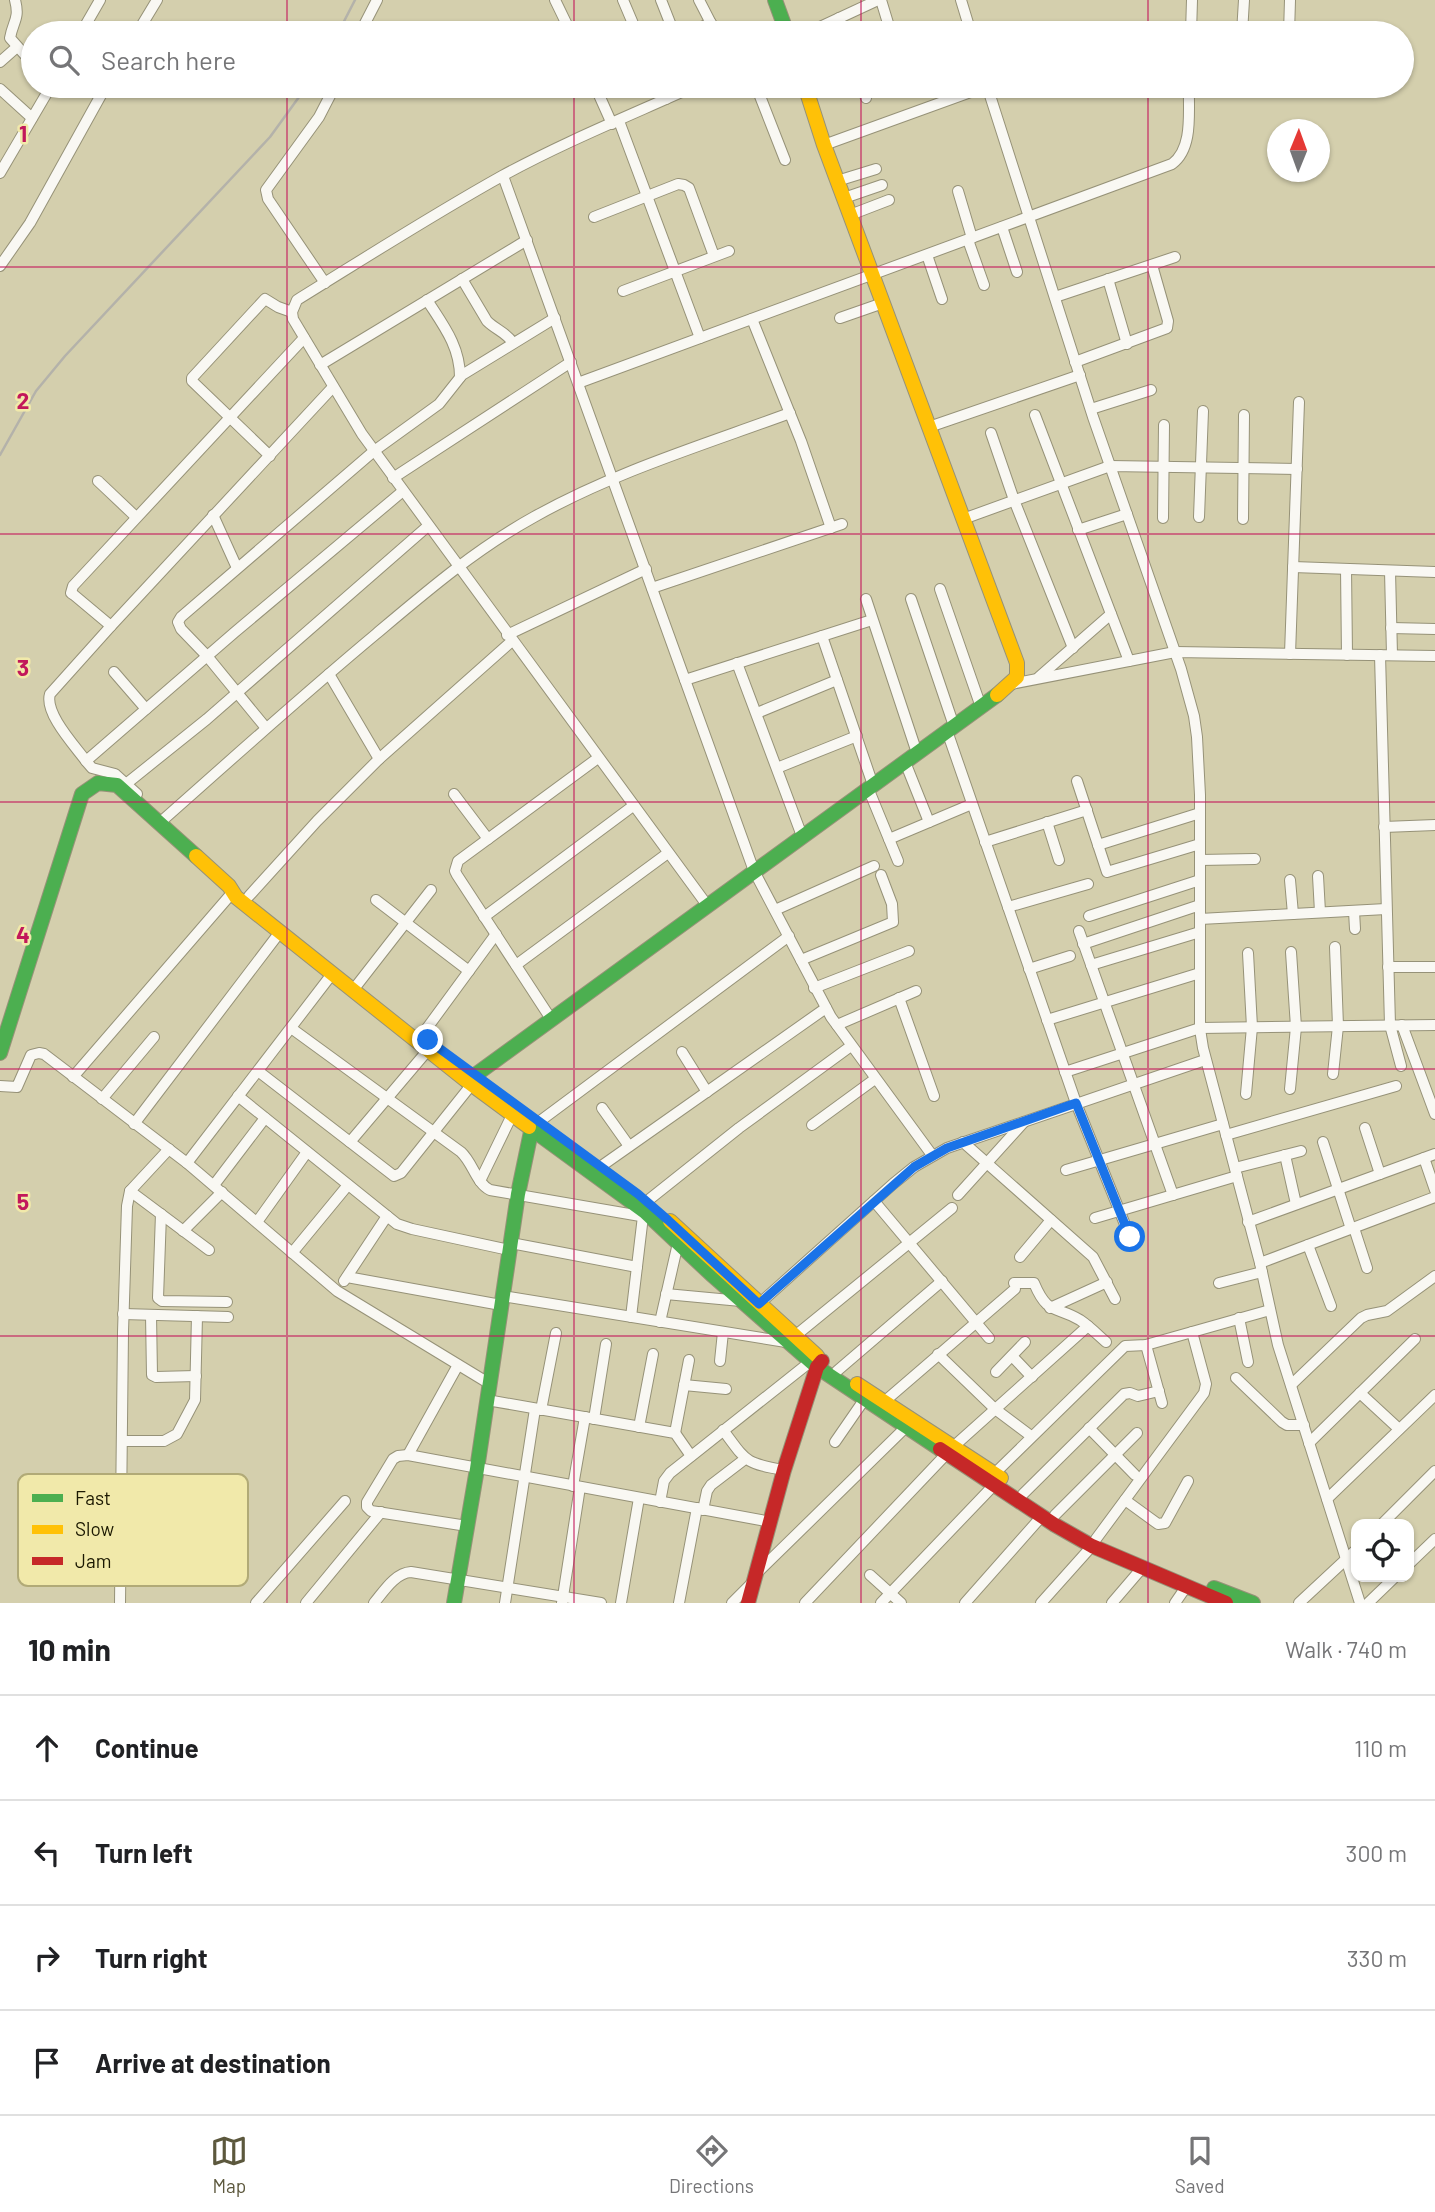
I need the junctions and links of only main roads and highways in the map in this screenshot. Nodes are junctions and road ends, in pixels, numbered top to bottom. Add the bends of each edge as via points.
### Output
1 (775, 0) edge
2 (783, 21) edge
3 (809, 98) edge
4 (232, 889) junction
5 (0, 1053) edge
6 (471, 1080) junction
7 (536, 1124) junction
8 (647, 1212) junction
9 (791, 1339) junction
10 (816, 1363) junction
11 (950, 1450) junction
12 (992, 1480) junction
13 (1049, 1516) junction
14 (1094, 1543) junction
15 (1215, 1601) edge
16 (454, 1603) edge
17 (748, 1603) edge
18 (1253, 1603) edge

1 - 2 main road
3 - 6 main road via 1017,663 1017,677
4 - 5 main road via 122,785 99,782 90,786 82,794
4 - 6 main road via 332,974
4 - 6 main road via 248,896 422,1035
6 - 7 main road
6 - 7 main road via 513,1113
7 - 8 main road
7 - 8 main road via 600,1167
7 - 16 main road via 518,1194
8 - 9 main road via 741,1301
8 - 9 main road via 668,1220
9 - 10 main road
10 - 11 main road via 864,1400
10 - 11 main road via 885,1401
10 - 17 main road
11 - 12 main road
12 - 13 main road
12 - 13 main road via 1023,1494
13 - 14 main road
14 - 15 main road
14 - 18 main road

